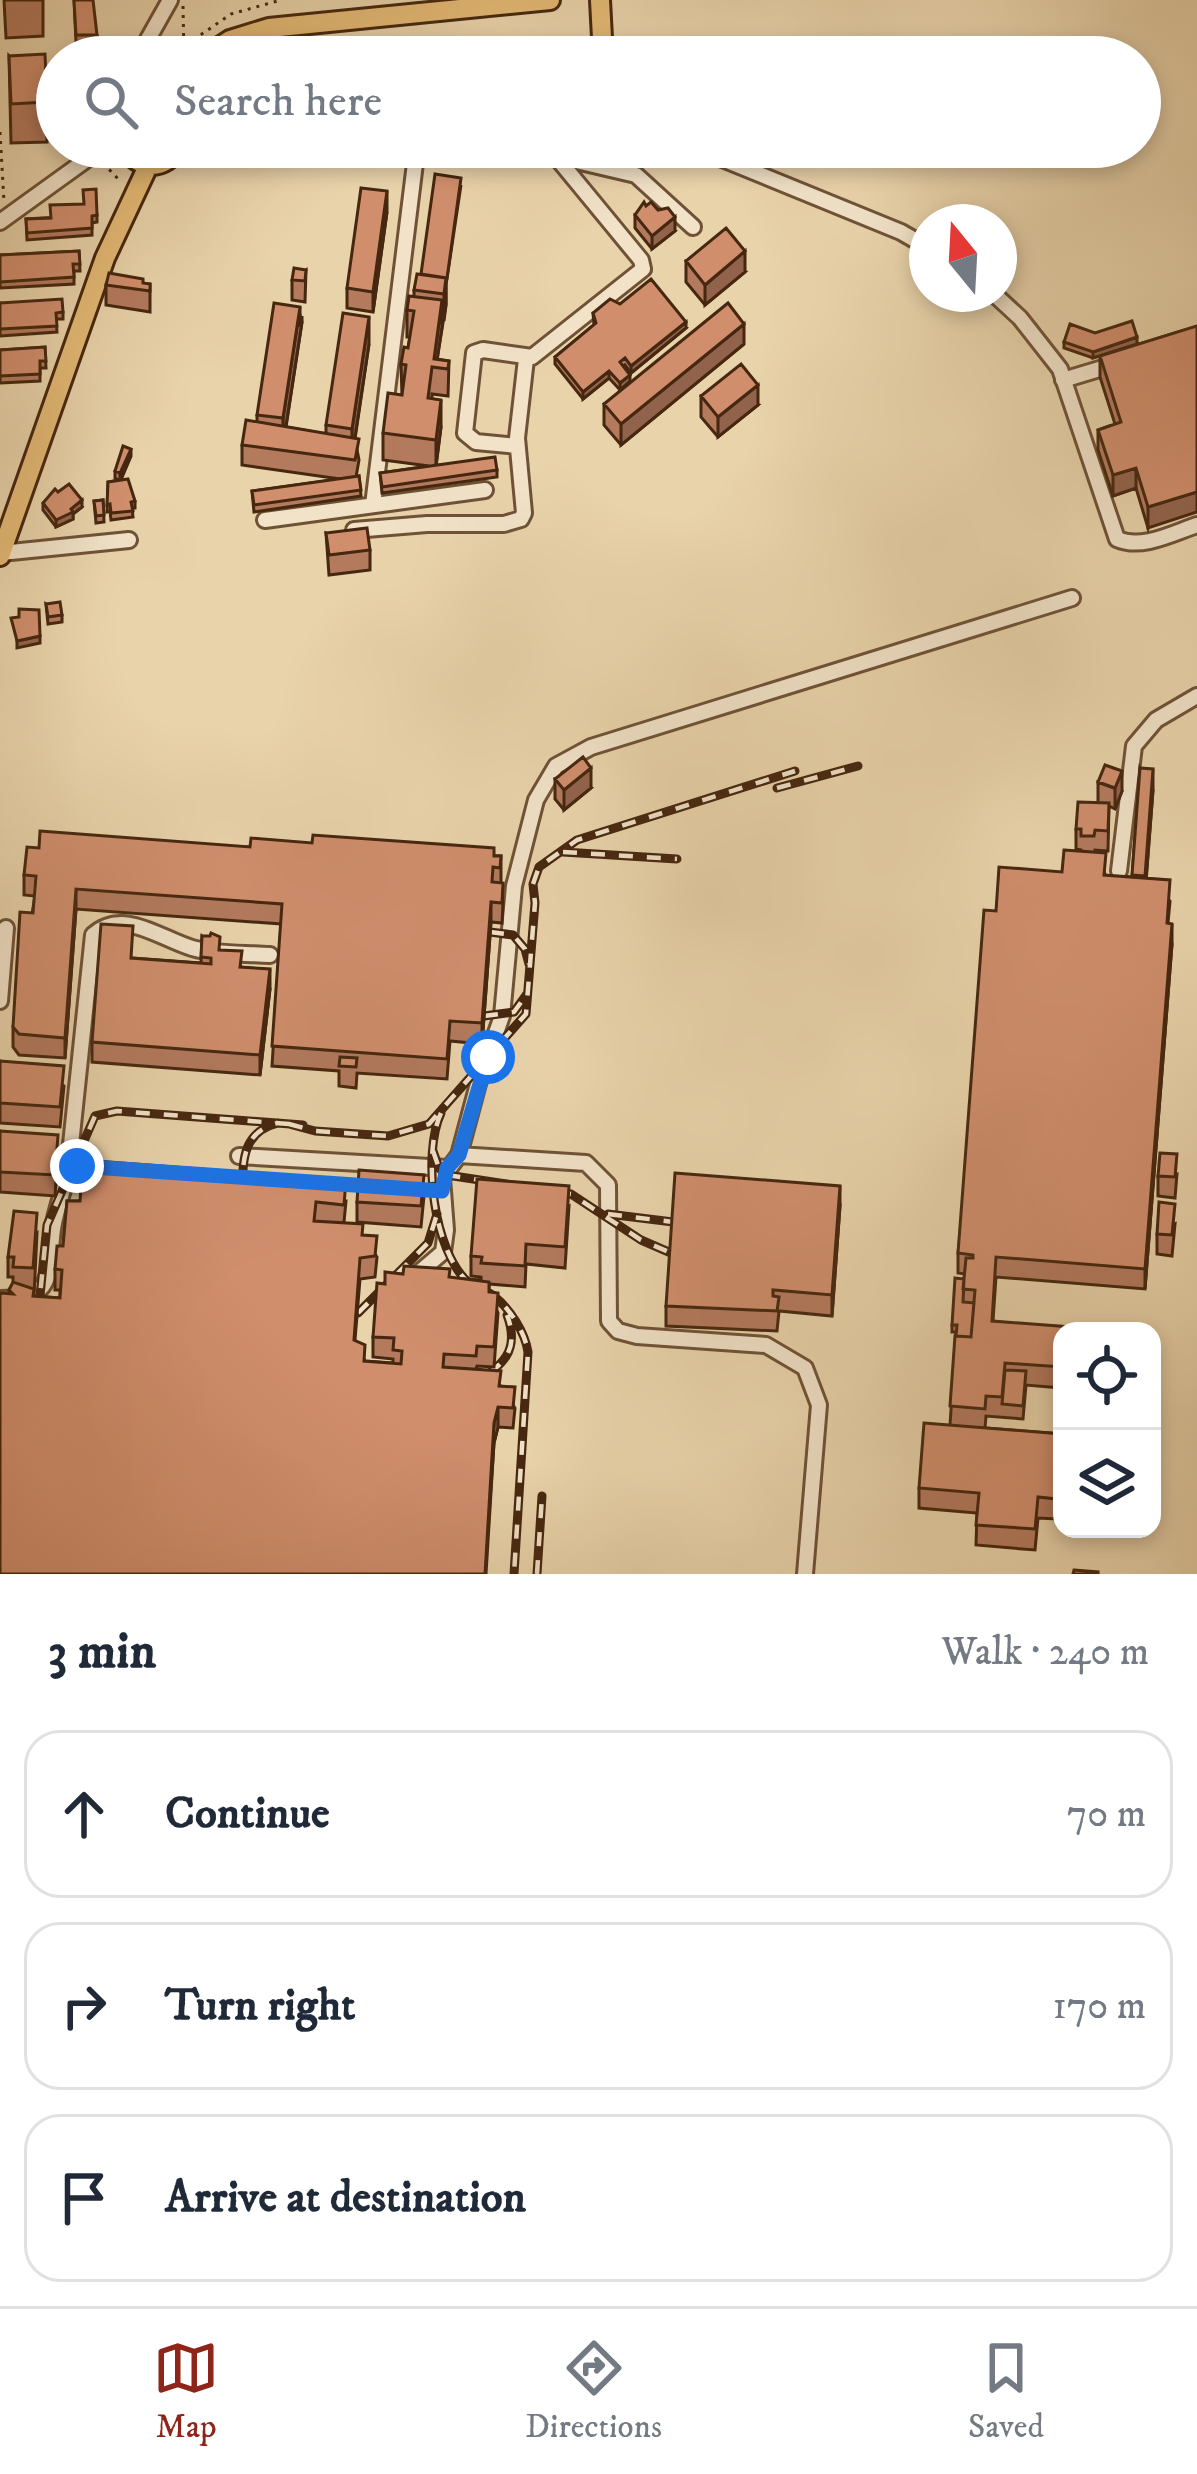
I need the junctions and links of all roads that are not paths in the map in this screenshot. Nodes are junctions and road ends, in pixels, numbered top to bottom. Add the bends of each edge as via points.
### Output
1 (170, 0) edge
2 (550, 0) edge
3 (600, 0) edge
4 (150, 36) edge
5 (243, 36) edge
6 (602, 36) edge
7 (75, 168) edge
8 (147, 168) edge
9 (414, 168) edge
10 (565, 168) edge
11 (610, 168) edge
12 (744, 168) edge
13 (2, 220) edge
14 (693, 227) dead end
15 (909, 238) edge
16 (1014, 312) edge
17 (1138, 356) edge
18 (526, 358) junction
19 (1064, 380) junction
20 (517, 446) junction
21 (485, 490) dead end
22 (373, 505) junction
23 (265, 520) dead end
24 (1197, 525) edge
25 (354, 530) edge
26 (130, 540) dead end
27 (1, 554) edge
28 (1072, 598) dead end
29 (1197, 696) edge
30 (1119, 871) edge
31 (7, 928) dead end
32 (270, 955) dead end
33 (0, 1001) edge
34 (59, 1072) edge
35 (79, 1074) junction
36 (459, 1155) junction
37 (239, 1156) dead end
38 (447, 1168) junction
39 (403, 1284) edge
40 (0, 1299) edge
41 (805, 1574) edge

1 - 4 street
2 - 5 main road
3 - 6 main road
7 - 13 street
8 - 27 main road via 105,258
9 - 22 street
10 - 18 street via 643,269
11 - 14 street via 636,175
12 - 15 street
16 - 19 street
17 - 19 street
18 - 20 street
18 - 20 street via 474,353 463,426 476,442
19 - 24 street via 1117,539 1147,542
20 - 25 street via 524,513 514,524
21 - 22 street
22 - 23 street
26 - 27 street
28 - 36 street via 591,747 556,766 536,800 514,886 502,1016
29 - 30 street via 1156,720 1134,746
31 - 33 street
32 - 35 street via 200,949 122,922 106,924 89,944
34 - 35 street
35 - 40 street via 73,1166 56,1211 46,1283 32,1296
36 - 38 street
36 - 41 street via 586,1163 608,1185 609,1321 618,1330 766,1345 805,1368 819,1405
37 - 38 street
38 - 39 street via 438,1191 443,1252

